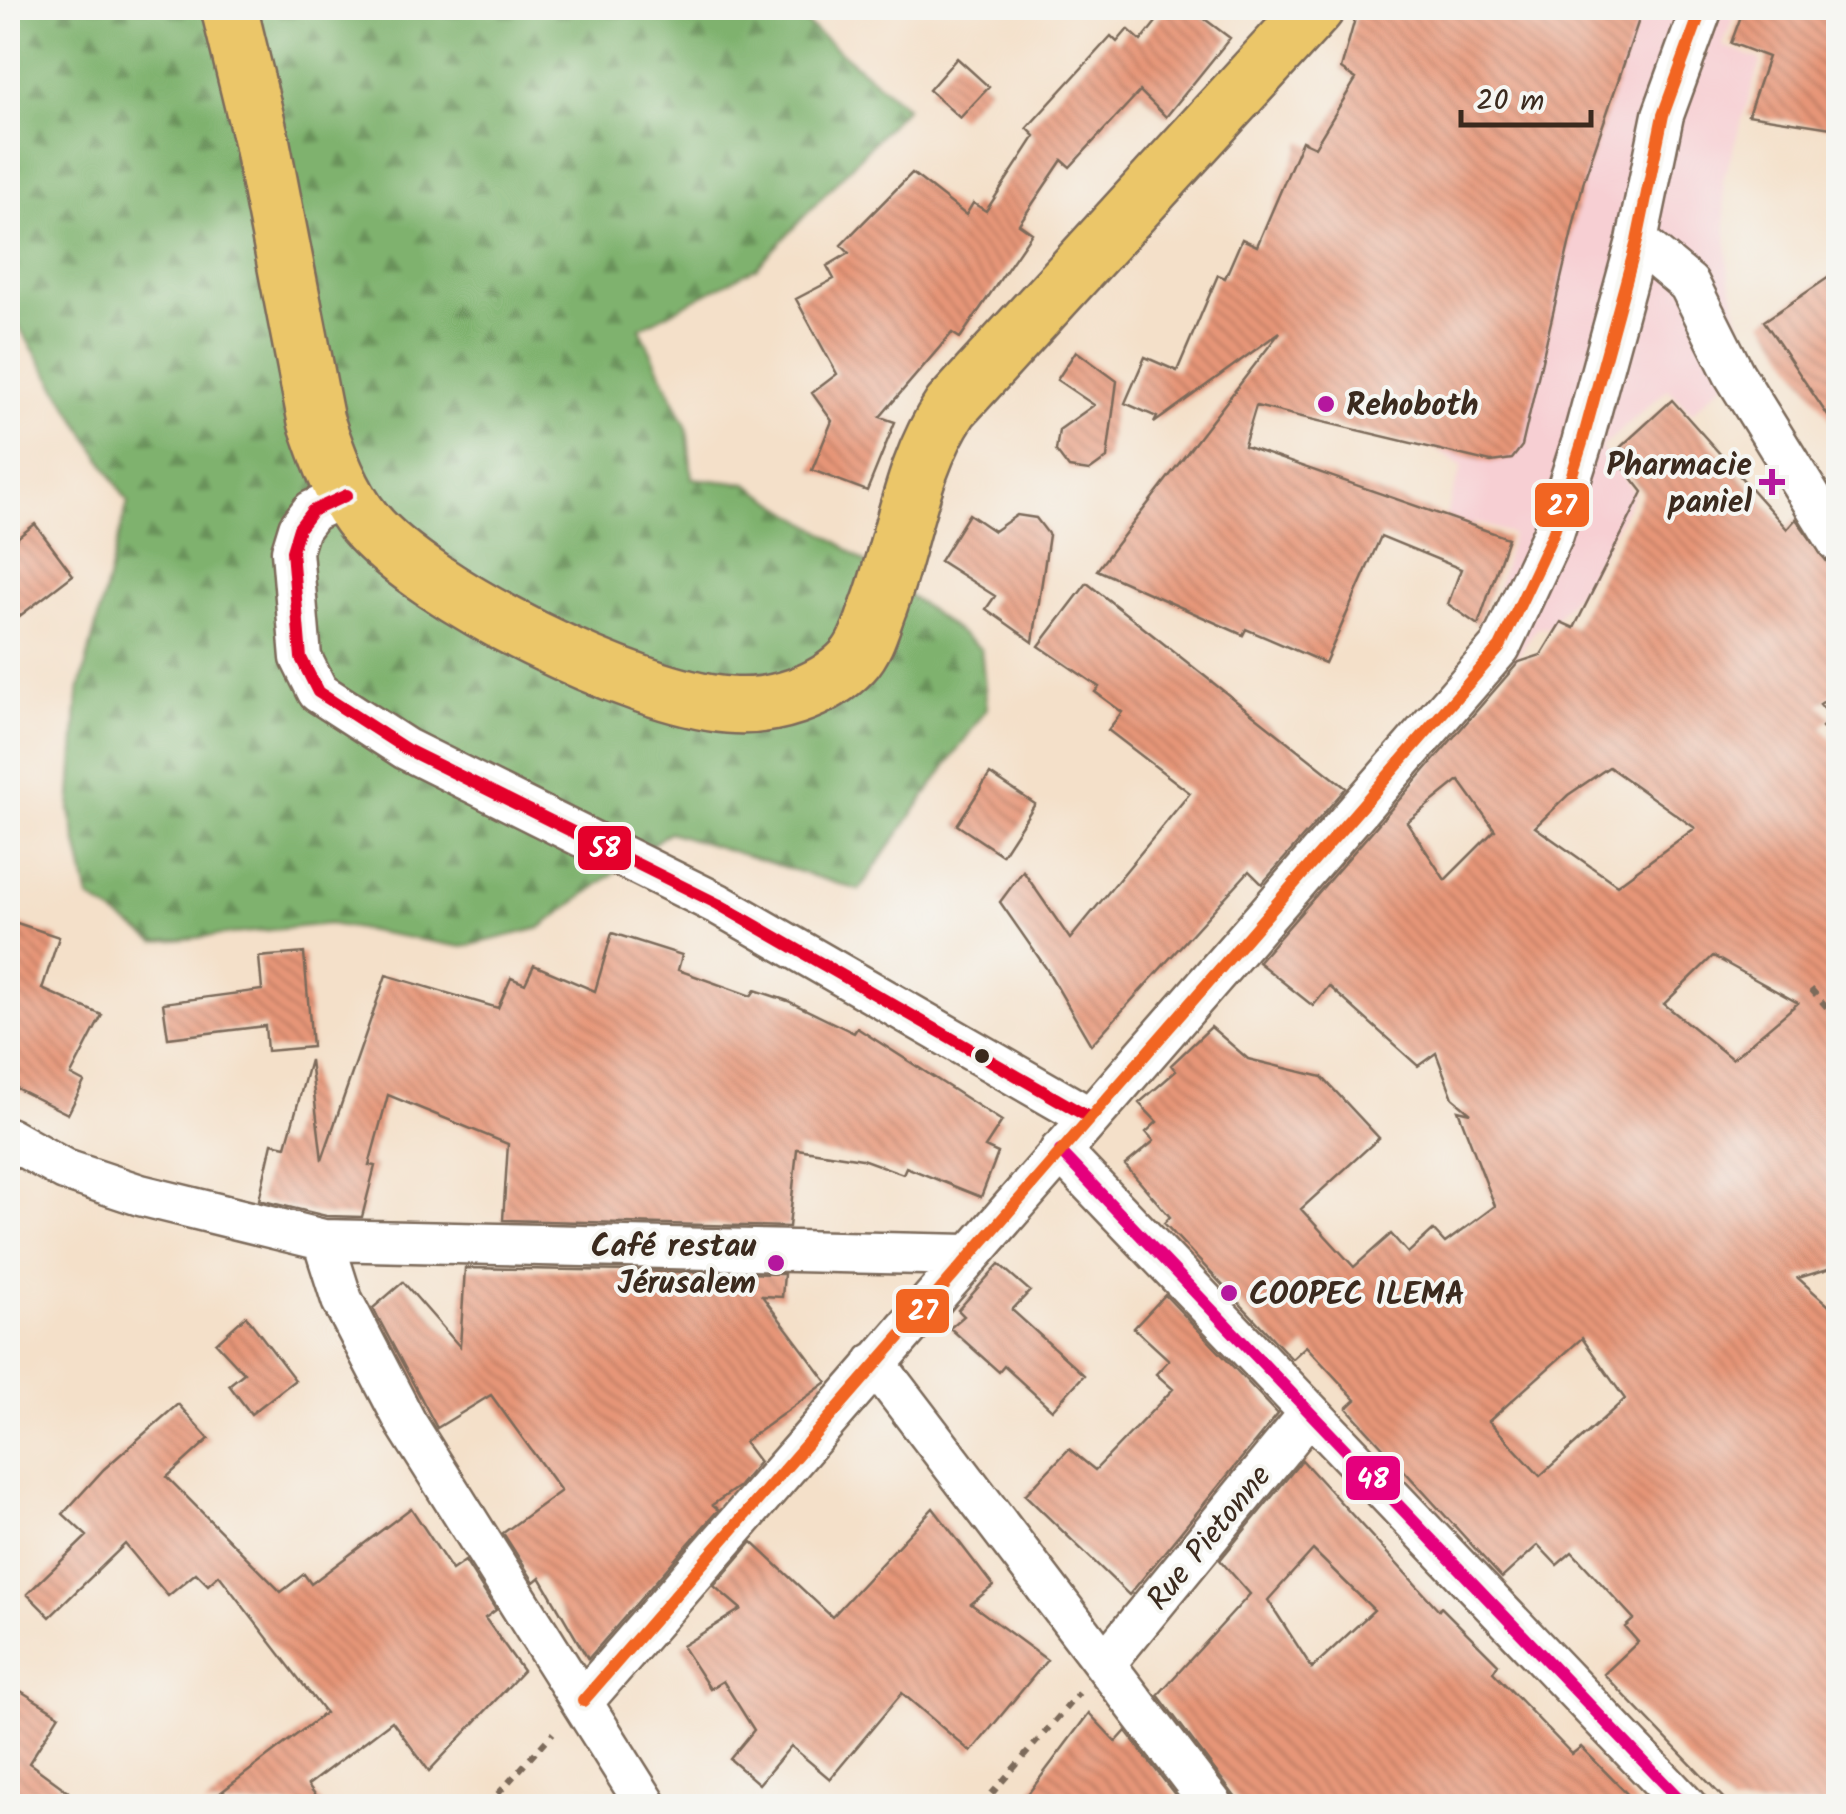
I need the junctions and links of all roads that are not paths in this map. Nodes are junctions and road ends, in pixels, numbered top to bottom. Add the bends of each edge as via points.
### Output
1 (229, 8) edge
2 (1316, 8) edge
3 (1702, 8) edge
4 (1637, 241) junction
5 (347, 495) junction
6 (1838, 542) edge
7 (1090, 1118) junction
8 (8, 1138) edge
9 (1060, 1151) junction
10 (323, 1240) junction
11 (968, 1256) junction
12 (875, 1363) junction
13 (1310, 1413) junction
14 (1106, 1662) junction
15 (582, 1701) junction
16 (646, 1806) edge
17 (1213, 1806) edge
18 (1686, 1806) edge

1 - 5 main road via 262,139 316,421
2 - 5 main road via 952,407 920,467 867,639 824,683 765,704 726,705 558,651 468,602 399,554
3 - 4 street via 1663,116
4 - 6 street via 1690,284 1734,374
4 - 7 street via 1553,534 1500,648
5 - 7 street via 312,511 292,551 301,658 318,692 406,749 718,904
7 - 9 street
8 - 10 street via 66,1170 140,1194
9 - 11 street
9 - 13 street
10 - 11 street
10 - 15 street via 342,1300 406,1423
11 - 12 street
12 - 14 street
12 - 15 street
13 - 14 street, Rue Pietonne
13 - 18 street
14 - 17 street
15 - 16 street

